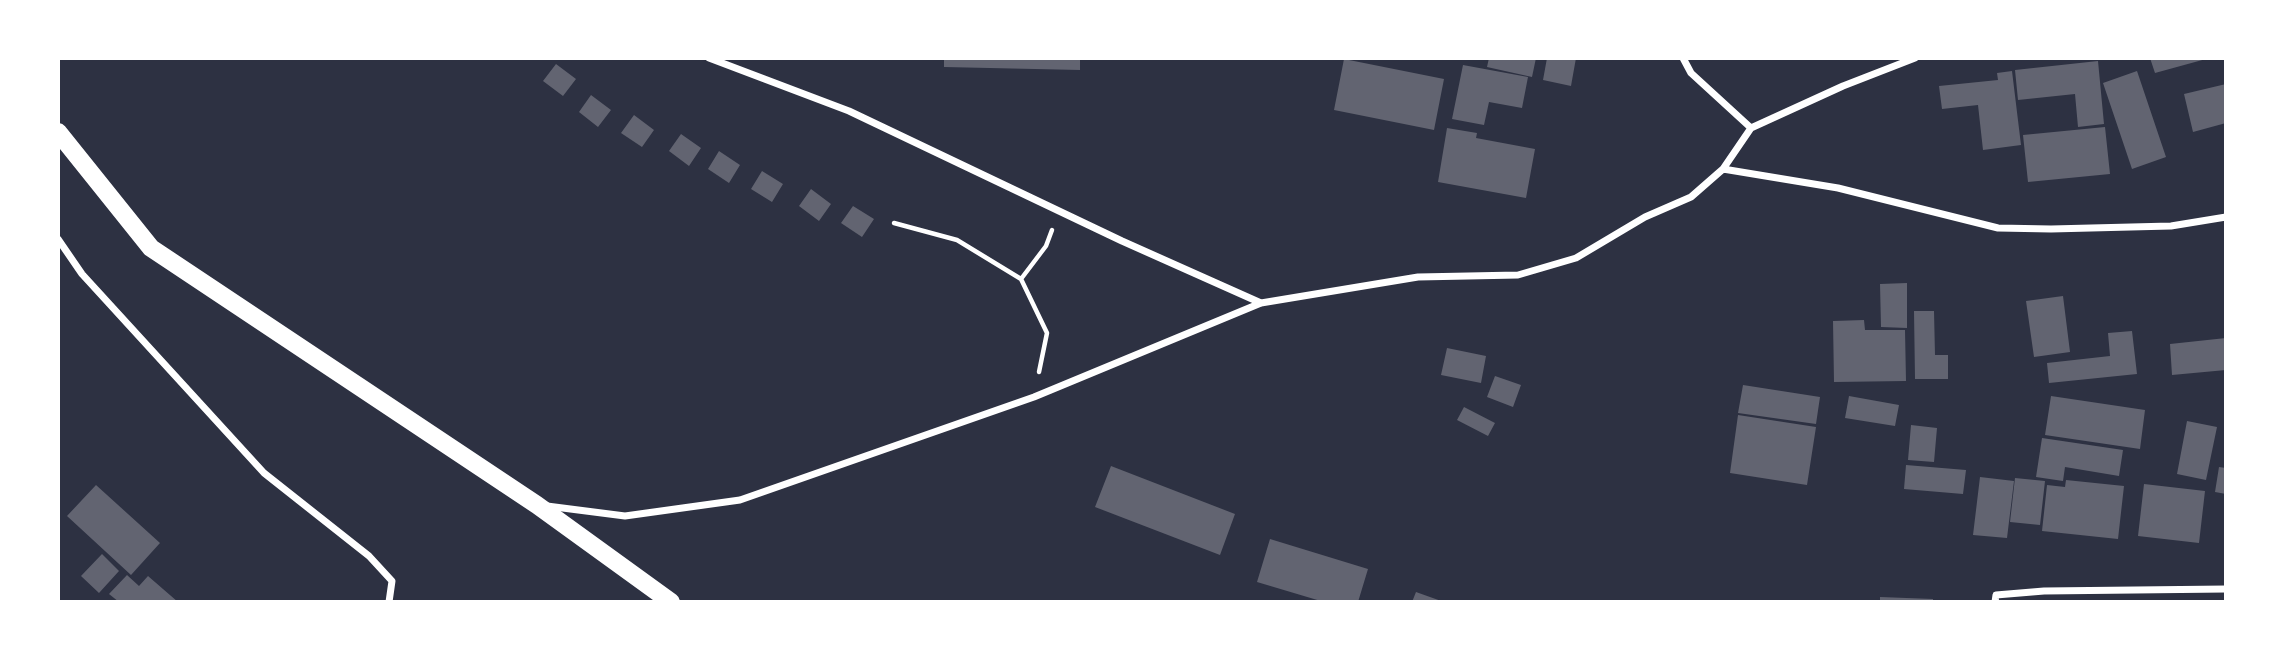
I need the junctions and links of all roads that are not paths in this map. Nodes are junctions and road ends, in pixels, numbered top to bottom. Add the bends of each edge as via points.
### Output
1 (709, 58) edge
2 (1684, 58) edge
3 (1915, 58) edge
4 (1751, 128) junction
5 (58, 132) edge
6 (1723, 169) junction
7 (2226, 218) edge
8 (58, 239) edge
9 (1261, 303) junction
10 (537, 505) junction
11 (2226, 589) edge
12 (389, 602) edge
13 (671, 602) edge
14 (1996, 602) edge

1 - 9 street via 849,111
2 - 4 street via 1691,73
3 - 4 street
4 - 6 street
5 - 10 main road via 151,248
6 - 7 street via 1838,188 1998,228 2171,226
6 - 9 street via 1691,197 1645,217 1576,258 1518,275 1418,277
8 - 12 street via 82,274 264,473 369,556 392,581
9 - 10 street via 1034,397 740,499 625,516
10 - 13 main road
11 - 14 street via 2044,591 1996,595

